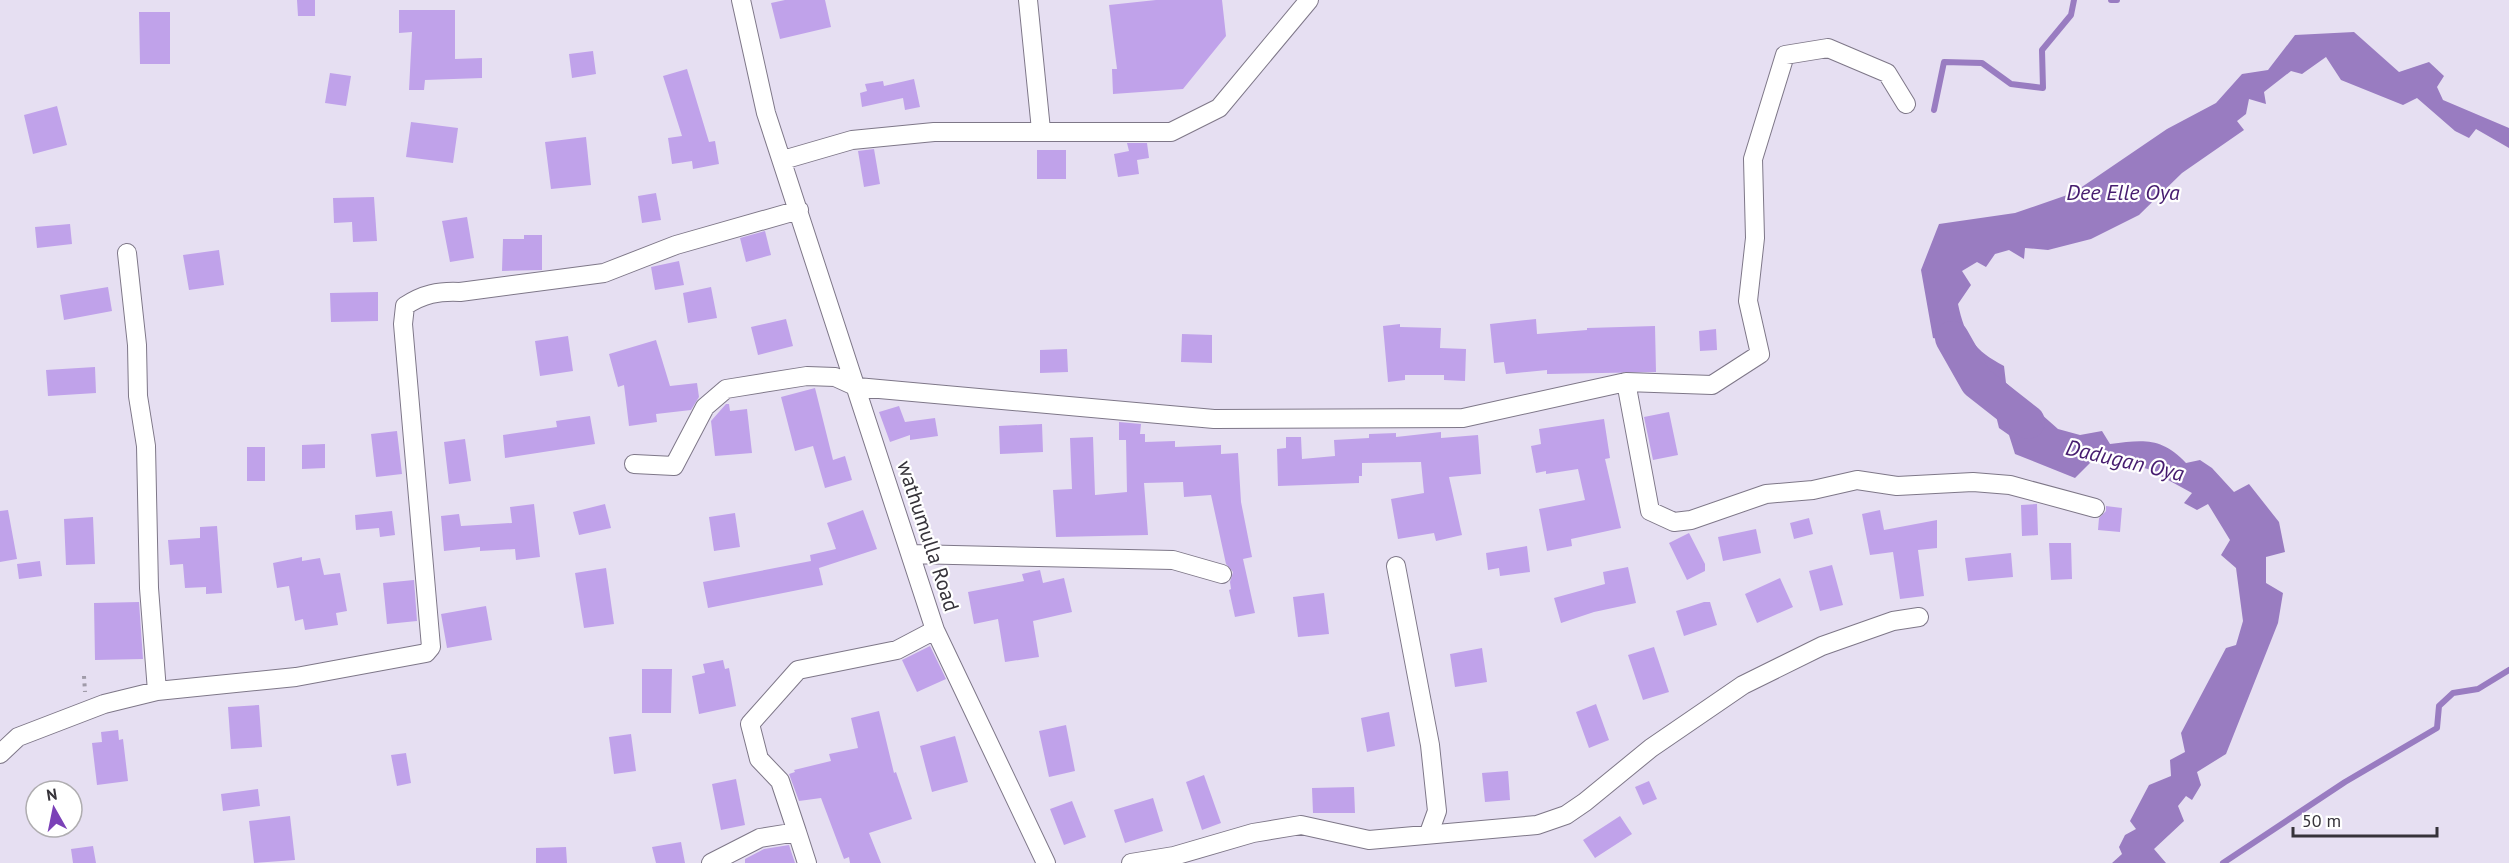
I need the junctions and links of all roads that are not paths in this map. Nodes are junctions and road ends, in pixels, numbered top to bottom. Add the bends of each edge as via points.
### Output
1 (741, 0) edge
2 (1028, 0) edge
3 (1309, 0) edge
4 (1906, 104) dead end
5 (1041, 130) junction
6 (783, 160) junction
7 (799, 210) junction
8 (127, 253) dead end
9 (1626, 382) junction
10 (857, 387) junction
11 (634, 464) dead end
12 (2095, 508) dead end
13 (911, 554) junction
14 (1396, 566) dead end
15 (1222, 574) dead end
16 (1920, 616) dead end
17 (935, 630) junction
18 (157, 691) junction
19 (0, 754) edge
20 (798, 832) junction
21 (1429, 833) junction
22 (711, 863) edge
23 (807, 863) edge
24 (1046, 863) edge
25 (1131, 863) edge

1 - 6 street, wathumulla Road via 766,113
2 - 5 street
3 - 5 street via 1219,108 1171,132
4 - 9 street via 1887,73 1828,48 1785,55 1753,159 1755,238 1748,301 1760,354 1712,385
5 - 6 street via 934,132 852,140
6 - 7 street, wathumulla Road
7 - 10 street, wathumulla Road
7 - 18 street via 676,245 604,273 460,292 440,291 418,297 405,306 403,324 431,647 426,653 296,677
8 - 18 street via 138,396 146,446 149,588
9 - 10 street via 1463,418 1214,419
9 - 12 street via 1650,512 1674,522 1691,520 1766,494 1813,490 1857,480 1897,486 1973,482 2010,485
10 - 11 street via 836,377 807,376 726,389 705,407 674,466
10 - 13 street, wathumulla Road
13 - 15 street via 1173,560
13 - 17 street, wathumulla Road
14 - 21 street via 1430,745 1437,811
16 - 21 street via 1893,621 1822,646 1743,685 1651,748 1566,815 1537,825
17 - 20 street via 897,650 798,669 750,724 759,759 780,781
17 - 24 street, wathumulla Road
18 - 19 street via 38,727 18,737
20 - 22 street via 760,838
20 - 23 street
21 - 25 street via 1369,840 1301,825

